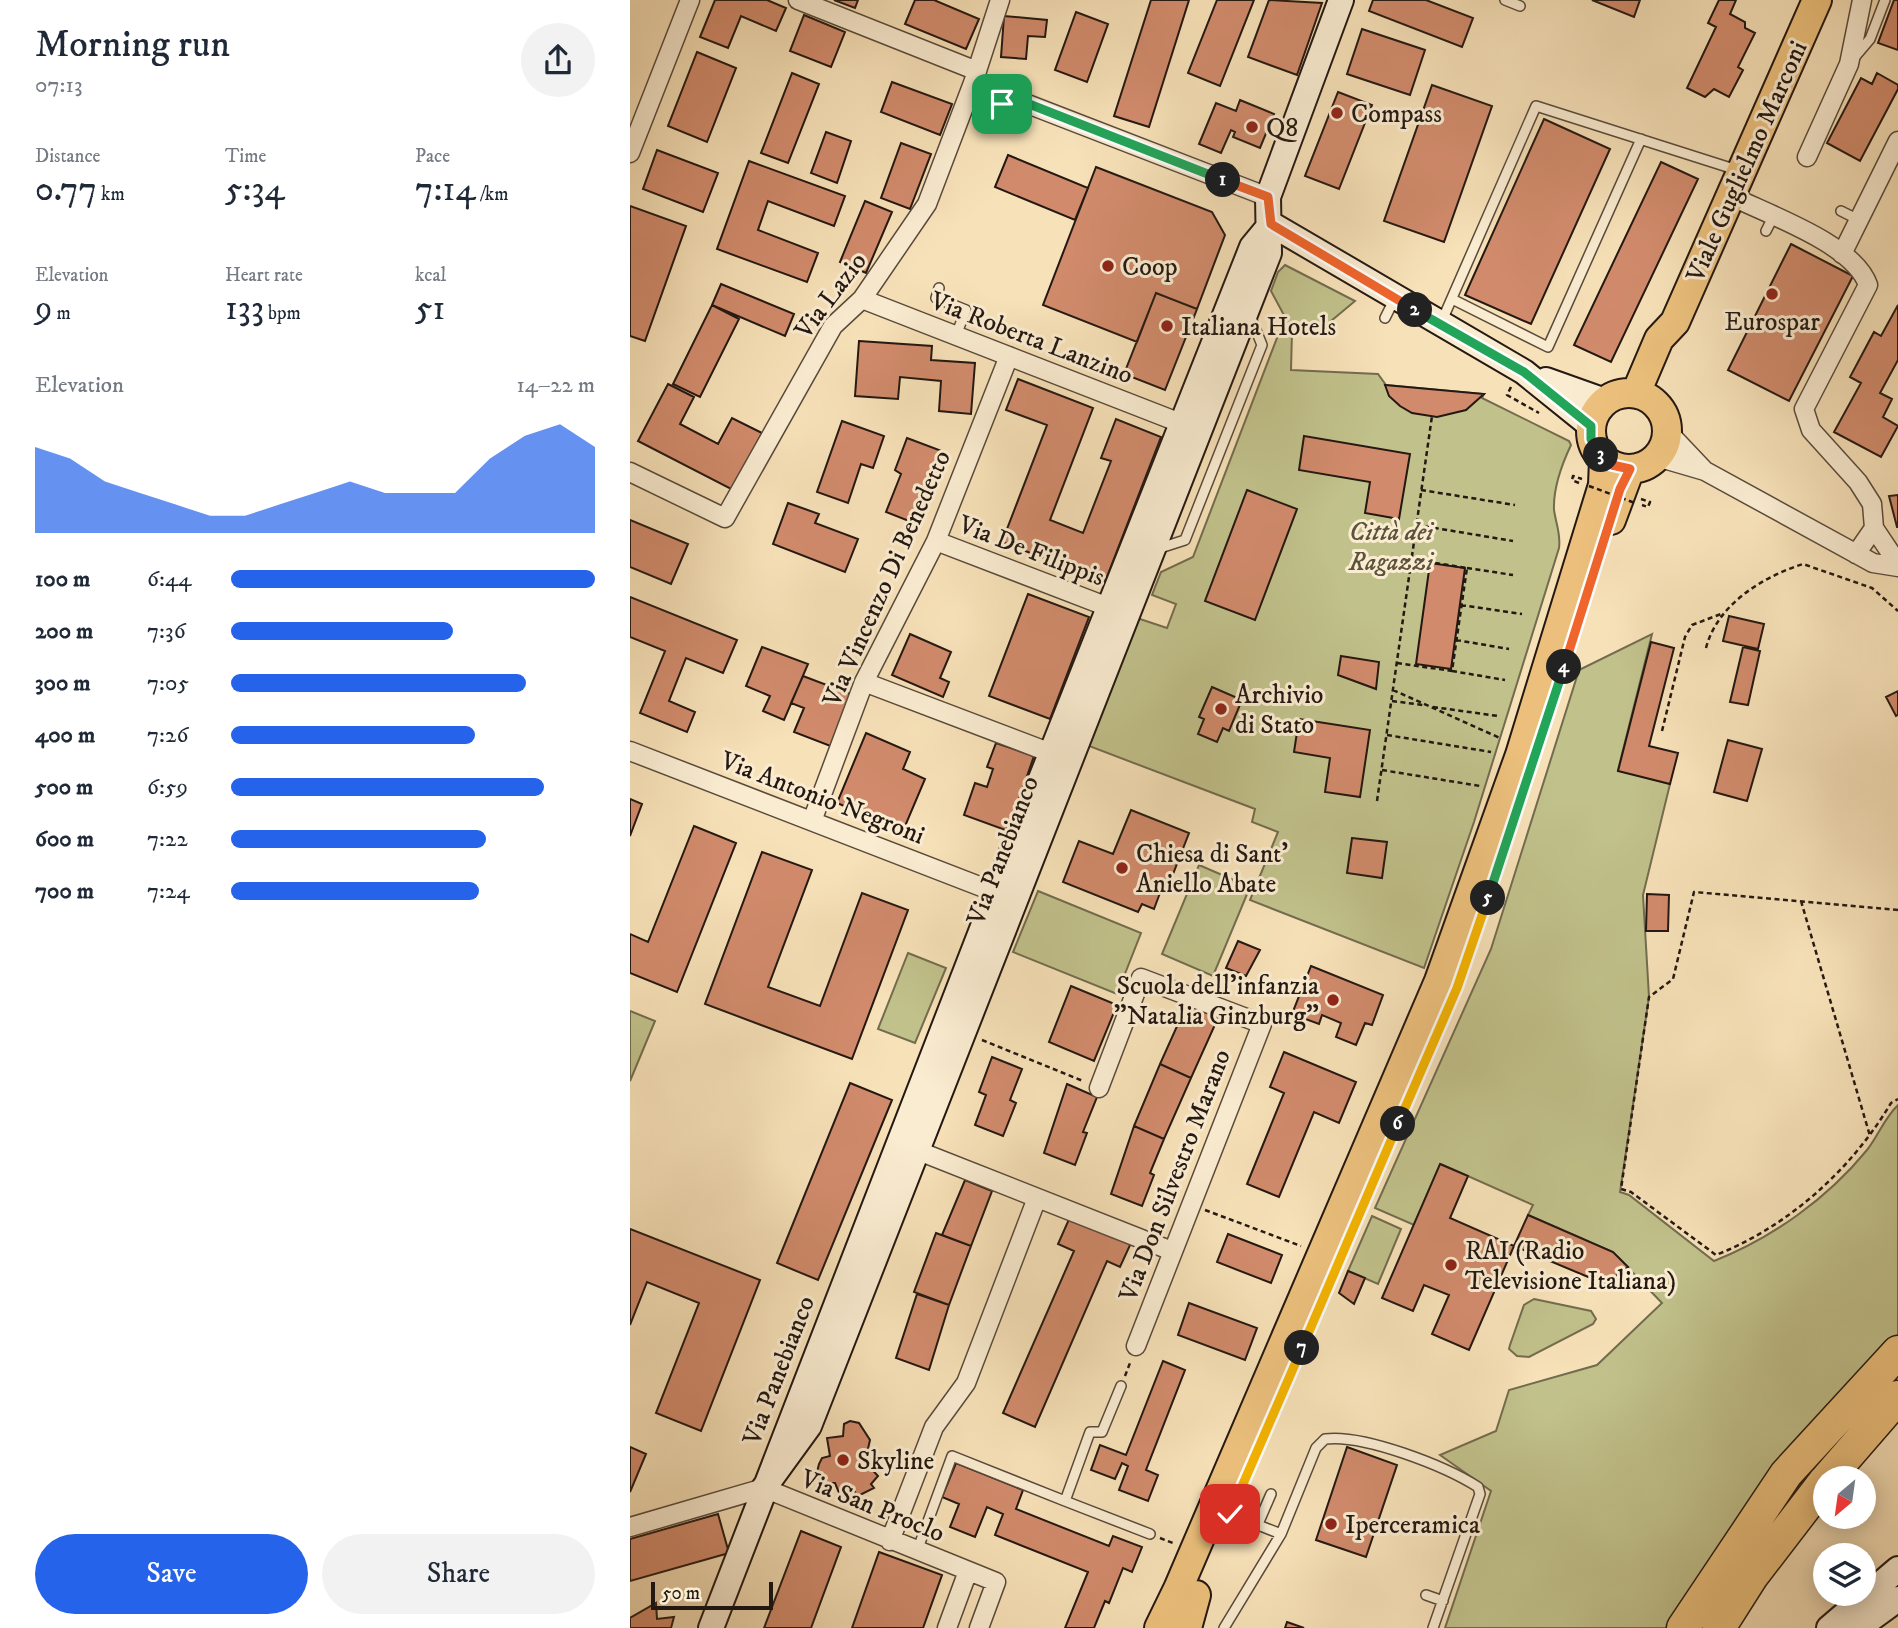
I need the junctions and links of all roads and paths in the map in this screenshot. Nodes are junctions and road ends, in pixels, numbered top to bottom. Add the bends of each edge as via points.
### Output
1 (690, 0) edge
2 (798, 0) edge
3 (1000, 0) edge
4 (1341, 0) edge
5 (1505, 0) edge
6 (1862, 0) edge
7 (1885, 0) edge
8 (1520, 6) dead end
9 (1808, 7) edge
10 (1849, 64) junction
11 (975, 77) junction
12 (1640, 139) junction
13 (1898, 141) edge
14 (630, 153) edge
15 (1807, 157) dead end
16 (1736, 184) junction
17 (1268, 197) junction
18 (1840, 211) dead end
19 (1857, 219) junction
20 (1271, 224) junction
21 (1842, 254) junction
22 (939, 288) dead end
23 (862, 299) junction
24 (1452, 299) junction
25 (1440, 325) junction
26 (957, 335) junction
27 (1009, 356) junction
28 (1518, 379) junction
29 (1644, 397) junction
30 (1605, 401) junction
31 (1432, 416) dead end
32 (1548, 417) dead end
33 (1182, 424) junction
34 (1591, 426) junction
35 (1662, 444) junction
36 (1630, 469) junction
37 (1595, 470) junction
38 (1705, 471) junction
39 (630, 472) edge
40 (1421, 491) junction
41 (1637, 498) dead end
42 (1515, 505) dead end
43 (1416, 525) junction
44 (1874, 528) junction
45 (936, 541) junction
46 (1513, 541) dead end
47 (1856, 554) junction
48 (1412, 559) junction
49 (1898, 565) edge
50 (1467, 568) junction
51 (1513, 575) dead end
52 (1461, 605) junction
53 (1108, 607) junction
54 (1898, 611) edge
55 (1522, 614) dead end
56 (1721, 614) junction
57 (1456, 640) junction
58 (1706, 648) dead end
59 (1509, 649) dead end
60 (1397, 663) junction
61 (1452, 671) junction
62 (1505, 680) dead end
63 (864, 682) junction
64 (1393, 690) junction
65 (1392, 701) junction
66 (1429, 706) junction
67 (1498, 716) dead end
68 (1662, 731) dead end
69 (1387, 735) junction
70 (1500, 738) dead end
71 (630, 751) edge
72 (1051, 752) junction
73 (1491, 752) dead end
74 (1382, 770) junction
75 (1480, 786) dead end
76 (1377, 801) dead end
77 (812, 821) junction
78 (1005, 896) junction
79 (1801, 901) junction
80 (1898, 910) edge
81 (962, 1032) junction
82 (1099, 1088) joint
83 (1898, 1100) edge
84 (1870, 1136) junction
85 (916, 1150) junction
86 (1037, 1198) junction
87 (1189, 1204) junction
88 (1172, 1251) junction
89 (1311, 1251) dead end
90 (1136, 1346) joint
91 (1898, 1352) edge
92 (1121, 1386) joint
93 (1898, 1397) edge
94 (1838, 1466) edge
95 (764, 1488) junction
96 (1271, 1494) dead end
97 (1813, 1497) edge
98 (1065, 1501) junction
99 (1230, 1514) junction
100 (1258, 1524) junction
101 (630, 1527) edge
102 (1150, 1534) joint
103 (1281, 1534) junction
104 (890, 1541) junction
105 (1179, 1545) dead end
106 (917, 1551) junction
107 (1898, 1569) edge
108 (965, 1570) junction
109 (1196, 1595) junction
110 (1426, 1595) dead end
111 (1898, 1599) edge
112 (1443, 1601) junction
113 (710, 1628) edge
114 (947, 1628) edge
115 (979, 1628) edge
116 (1159, 1628) edge
117 (1181, 1628) edge
118 (1187, 1628) edge
119 (1224, 1628) edge
120 (1433, 1628) edge
121 (1683, 1628) edge
122 (1719, 1628) edge
123 (1829, 1628) edge
124 (1857, 1628) edge

1 - 14 street
2 - 11 street
3 - 11 street, Via Lazio
4 - 17 street, Via Panebianco
5 - 8 lane
6 - 10 street
7 - 10 lane via 1870,39
9 - 16 main road, Viale Guglielmo Marconi
10 - 15 street
11 - 17 street via 1004,100
11 - 23 street, Via Lazio via 927,204
12 - 16 lane
12 - 24 lane via 1536,106
12 - 24 lane via 1548,347
13 - 19 street
16 - 21 street via 1770,224 1822,240
16 - 29 main road, Viale Guglielmo Marconi via 1675,322 1672,346
17 - 20 street, Via Panebianco
18 - 19 lane
19 - 21 street
20 - 25 street via 1390,308
20 - 33 street, Via Panebianco via 1252,247
20 - 78 street, Via Panebianco via 1269,253 1066,780
21 - 44 street via 1864,272 1868,285 1804,409 1811,430 1872,504
22 - 26 lane via 936,298 966,310
23 - 26 street, Via Roberta Lanzino
23 - 39 street, Via Lazio via 833,326 725,518
24 - 25 lane
25 - 28 street
26 - 27 street, Via Roberta Lanzino
27 - 33 street, Via Roberta Lanzino
27 - 45 street, Via Vincenzo Di Benedetto
28 - 30 street
28 - 32 path via 1507,395
28 - 34 street
29 - 30 main road via 1625,393
29 - 35 main road via 1665,419
30 - 34 main road
31 - 40 path
33 - 53 street, Via Panebianco
34 - 37 main road
35 - 36 main road via 1640,467
35 - 38 street
35 - 38 street
36 - 37 main road
36 - 99 main road via 1457,988
37 - 41 path, bridge via 1572,480 1648,507 1650,502
37 - 116 main road via 1603,485 1520,755 1439,981
38 - 47 street
40 - 42 path
40 - 43 path
43 - 46 path
43 - 48 path
44 - 47 street
44 - 49 street
45 - 53 street, Via De Filippis
45 - 63 street, Via Vincenzo Di Benedetto
47 - 49 street via 1873,563
48 - 50 path
48 - 60 path
50 - 51 path
50 - 52 path
52 - 55 path
52 - 57 path
53 - 72 street, Via Panebianco
54 - 56 path via 1872,588 1803,564 1739,598
56 - 58 path
56 - 68 path via 1692,625 1685,636
57 - 59 path
57 - 61 path
60 - 61 path
60 - 64 path
61 - 62 path
63 - 72 street
63 - 77 street, Via Vincenzo Di Benedetto
64 - 65 path
64 - 66 path
65 - 66 path
65 - 69 path
66 - 67 path
66 - 70 path
69 - 73 path
69 - 74 path
71 - 77 street, Via Antonio Negroni
72 - 78 street, Via Panebianco
74 - 75 path
74 - 76 path
77 - 78 street, Via Antonio Negroni
78 - 81 street, Via Panebianco
78 - 95 street, Via Panebianco
79 - 80 path
79 - 84 path
79 - 84 path via 1694,892 1673,979 1649,997 1621,1189 1716,1255 1749,1242 1807,1202
81 - 82 path
81 - 85 street, Via Panebianco
82 - 87 street, Via Don Silvestro Marano via 1141,978 1262,1024
83 - 84 path via 1891,1103
85 - 86 street
85 - 95 street, Via Panebianco via 809,1426
86 - 88 street
86 - 104 street via 966,1383 934,1427
87 - 88 street, Via Don Silvestro Marano
87 - 89 path
88 - 90 street, Via Don Silvestro Marano
90 - 92 path
91 - 121 highway via 1786,1474
92 - 98 lane via 1102,1432 1090,1432
93 - 94 highway
95 - 101 street
95 - 104 street, Via San Proclo
95 - 113 street, Via Panebianco
96 - 100 lane
97 - 122 highway
98 - 102 lane
98 - 106 lane via 952,1456
99 - 100 lane
99 - 109 main road
100 - 103 lane
102 - 105 path
103 - 112 lane via 1316,1448 1325,1439 1338,1437 1447,1468 1478,1487 1480,1494
103 - 119 lane
104 - 106 street, Via San Proclo
106 - 108 street, Via San Proclo
107 - 123 street
108 - 114 street
108 - 115 street, Via San Proclo via 996,1582
109 - 117 main road
109 - 118 main road
110 - 112 lane
111 - 124 street
112 - 120 lane

